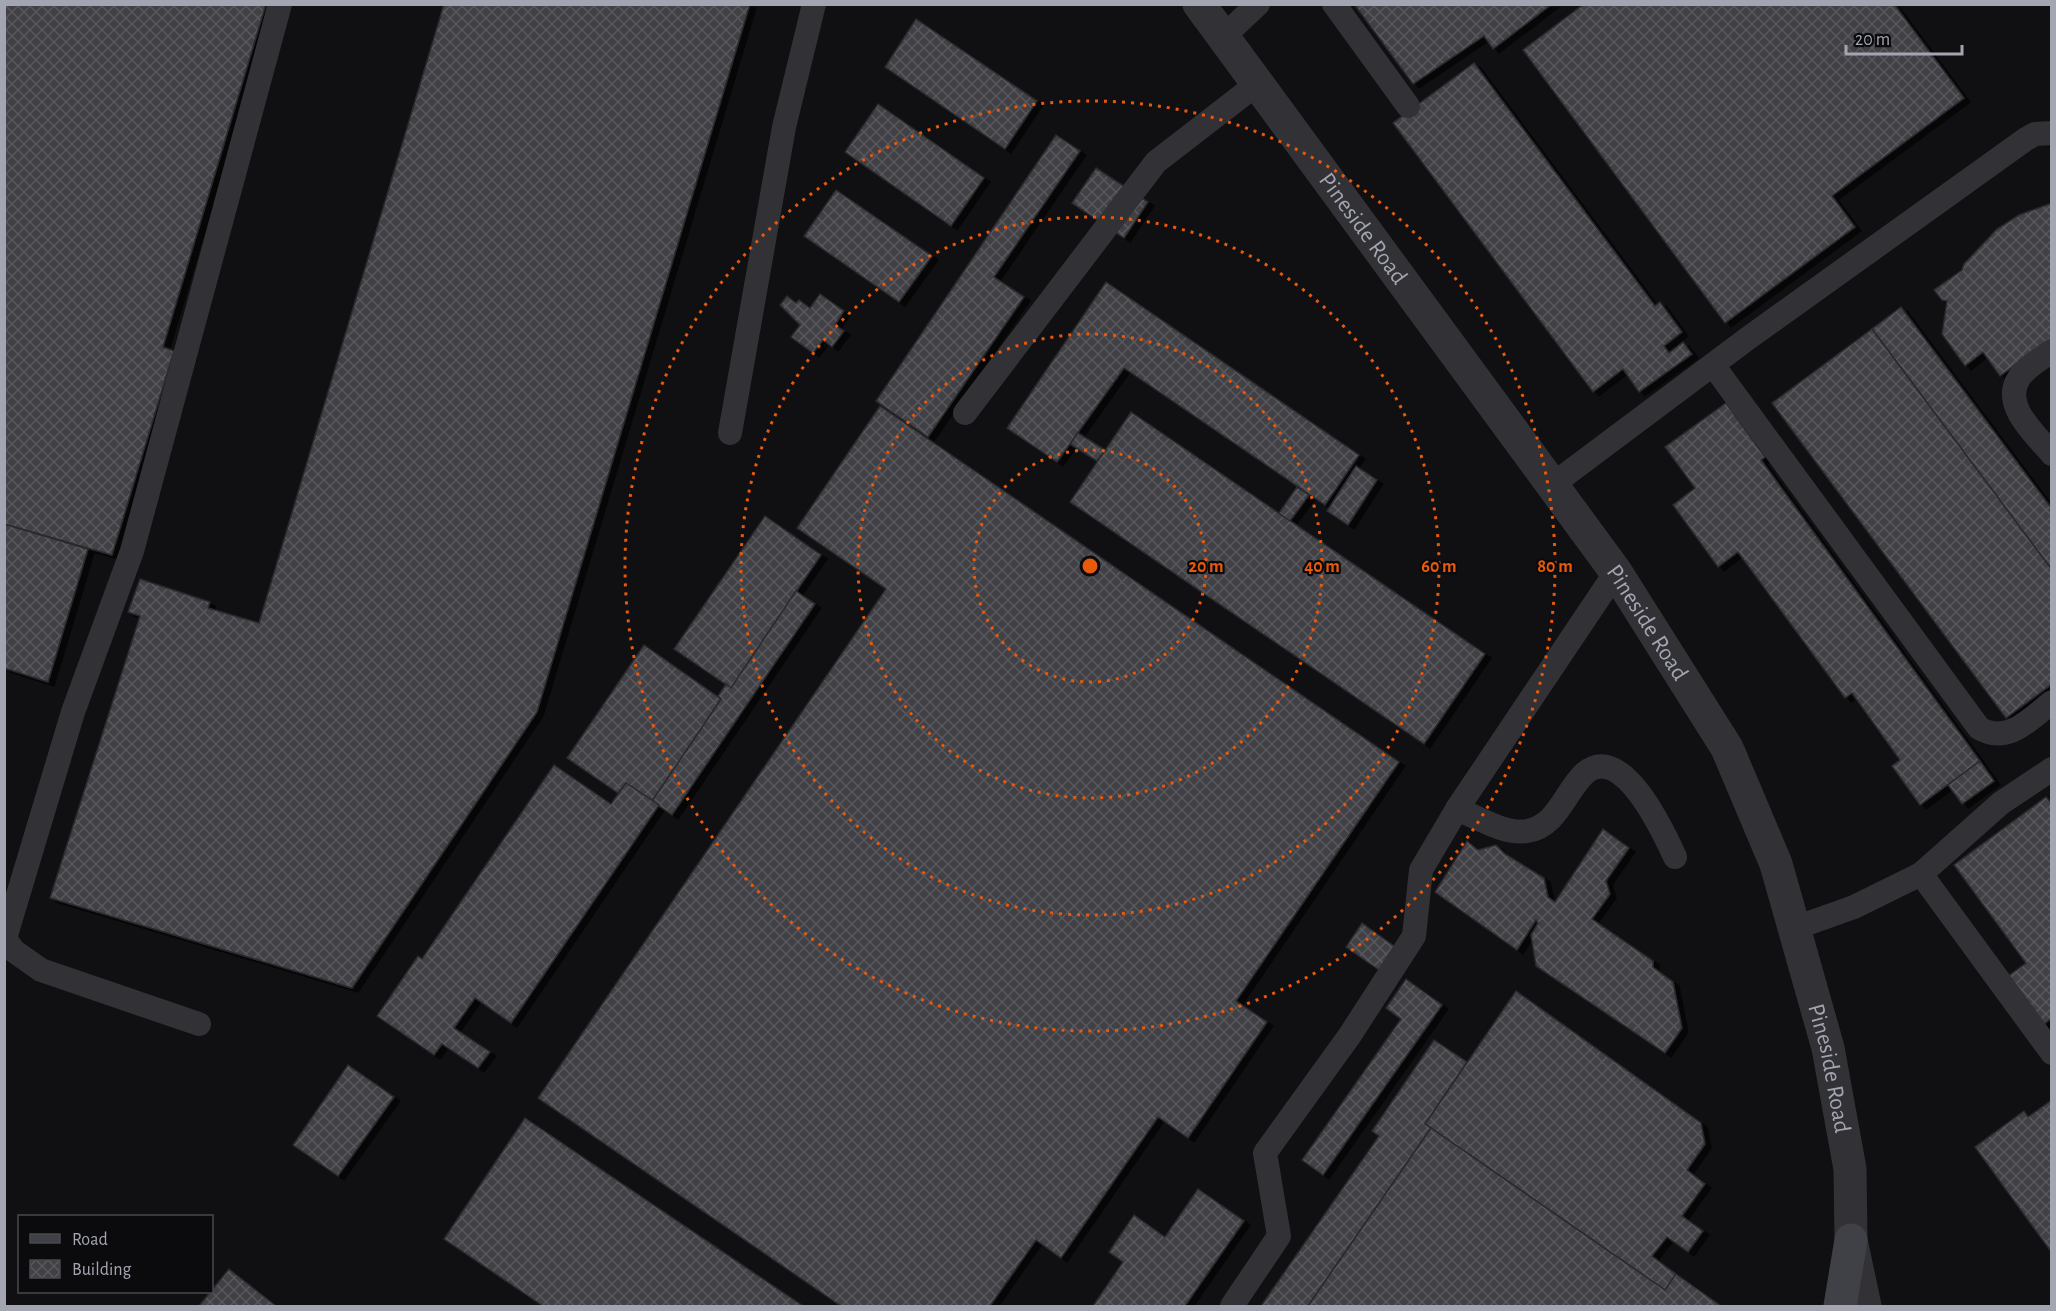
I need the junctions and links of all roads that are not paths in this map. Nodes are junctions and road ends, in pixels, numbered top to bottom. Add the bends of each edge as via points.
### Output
1 (280, 4) edge
2 (814, 4) edge
3 (1199, 4) edge
4 (1258, 4) edge
5 (1334, 4) edge
6 (1223, 37) junction
7 (1257, 84) junction
8 (1408, 106) dead end
9 (2052, 133) edge
10 (2052, 351) edge
11 (1713, 364) junction
12 (965, 413) dead end
13 (730, 433) dead end
14 (2052, 454) edge
15 (1552, 485) junction
16 (1616, 572) junction
17 (2052, 702) edge
18 (2052, 769) edge
19 (1457, 809) junction
20 (1675, 857) dead end
21 (1921, 874) junction
22 (1795, 928) junction
23 (9, 953) edge
24 (199, 1024) dead end
25 (2052, 1053) edge
26 (1851, 1240) junction
27 (1232, 1306) edge
28 (1840, 1306) edge
29 (1865, 1306) edge

1 - 23 lane via 132,551 74,712 6,935
2 - 13 lane via 784,127
3 - 6 street, Pineside Road
4 - 6 lane
5 - 8 lane
6 - 7 street, Pineside Road
7 - 12 lane via 1156,162
7 - 15 street, Pineside Road
9 - 11 lane via 2026,139
10 - 14 lane via 2025,371 2014,390 2014,404 2022,418
11 - 15 lane
11 - 17 lane via 1979,728 1996,735 2013,732
15 - 16 street, Pineside Road
16 - 19 lane
16 - 22 street, Pineside Road via 1727,748 1776,864
18 - 21 lane via 2001,803
19 - 20 lane via 1508,830 1527,831 1556,813 1585,773 1606,767 1620,774 1644,798
19 - 27 lane via 1421,870 1414,936 1350,1035 1265,1153 1279,1236
21 - 22 lane via 1854,907
21 - 25 lane
22 - 26 street, Pineside Road via 1828,1048 1850,1169
23 - 24 lane via 41,970
26 - 28 main road
26 - 29 street, Pineside Road

